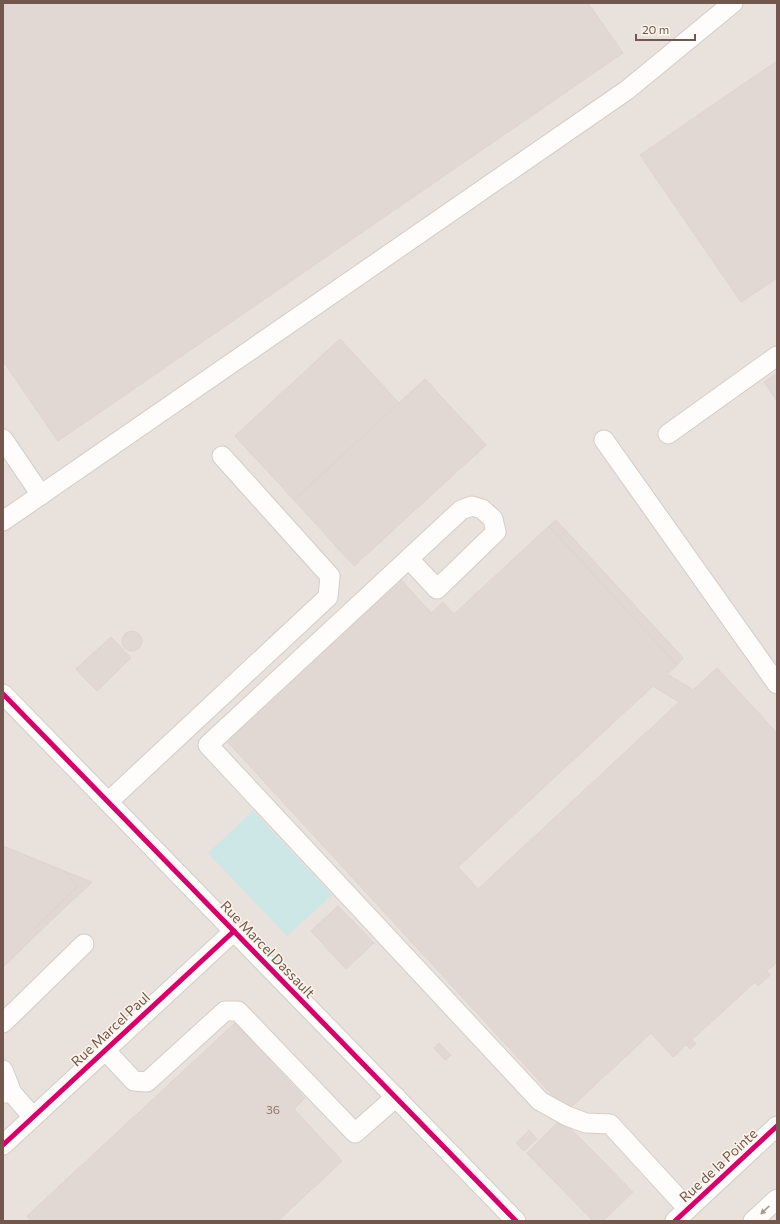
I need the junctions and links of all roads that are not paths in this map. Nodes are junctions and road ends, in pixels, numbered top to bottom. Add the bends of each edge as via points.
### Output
1 (733, 3) edge
2 (777, 356) edge
3 (668, 434) dead end
4 (3, 439) edge
5 (604, 440) dead end
6 (222, 456) dead end
7 (41, 495) junction
8 (3, 521) edge
9 (408, 559) junction
10 (777, 684) edge
11 (3, 694) edge
12 (108, 802) junction
13 (234, 931) junction
14 (84, 944) dead end
15 (3, 1023) edge
16 (105, 1050) junction
17 (3, 1070) edge
18 (7, 1093) edge
19 (396, 1097) junction
20 (33, 1117) junction
21 (777, 1126) edge
22 (3, 1145) edge
23 (777, 1199) edge
24 (682, 1215) edge
25 (516, 1221) edge
26 (753, 1221) edge

1 - 7 street via 627,90
2 - 3 street
4 - 7 street
5 - 10 street
6 - 12 street via 330,576 328,596
7 - 8 street
9 - 9 street via 461,510 472,506 493,519 496,532 437,589
9 - 24 street via 208,745 540,1101 566,1116 586,1123 610,1124
11 - 12 street, Rue Marcel Dassault
12 - 13 street, Rue Marcel Dassault
13 - 16 street, Rue Marcel Paul
13 - 19 street, Rue Marcel Dassault
14 - 15 street
16 - 19 street via 134,1081 147,1082 225,1011 238,1010 355,1133
16 - 20 street, Rue Marcel Paul
17 - 18 street
18 - 20 street
19 - 25 street, Rue Marcel Dassault
20 - 22 street, Rue Marcel Paul
21 - 24 street, Rue de la Pointe
23 -> 26 street

